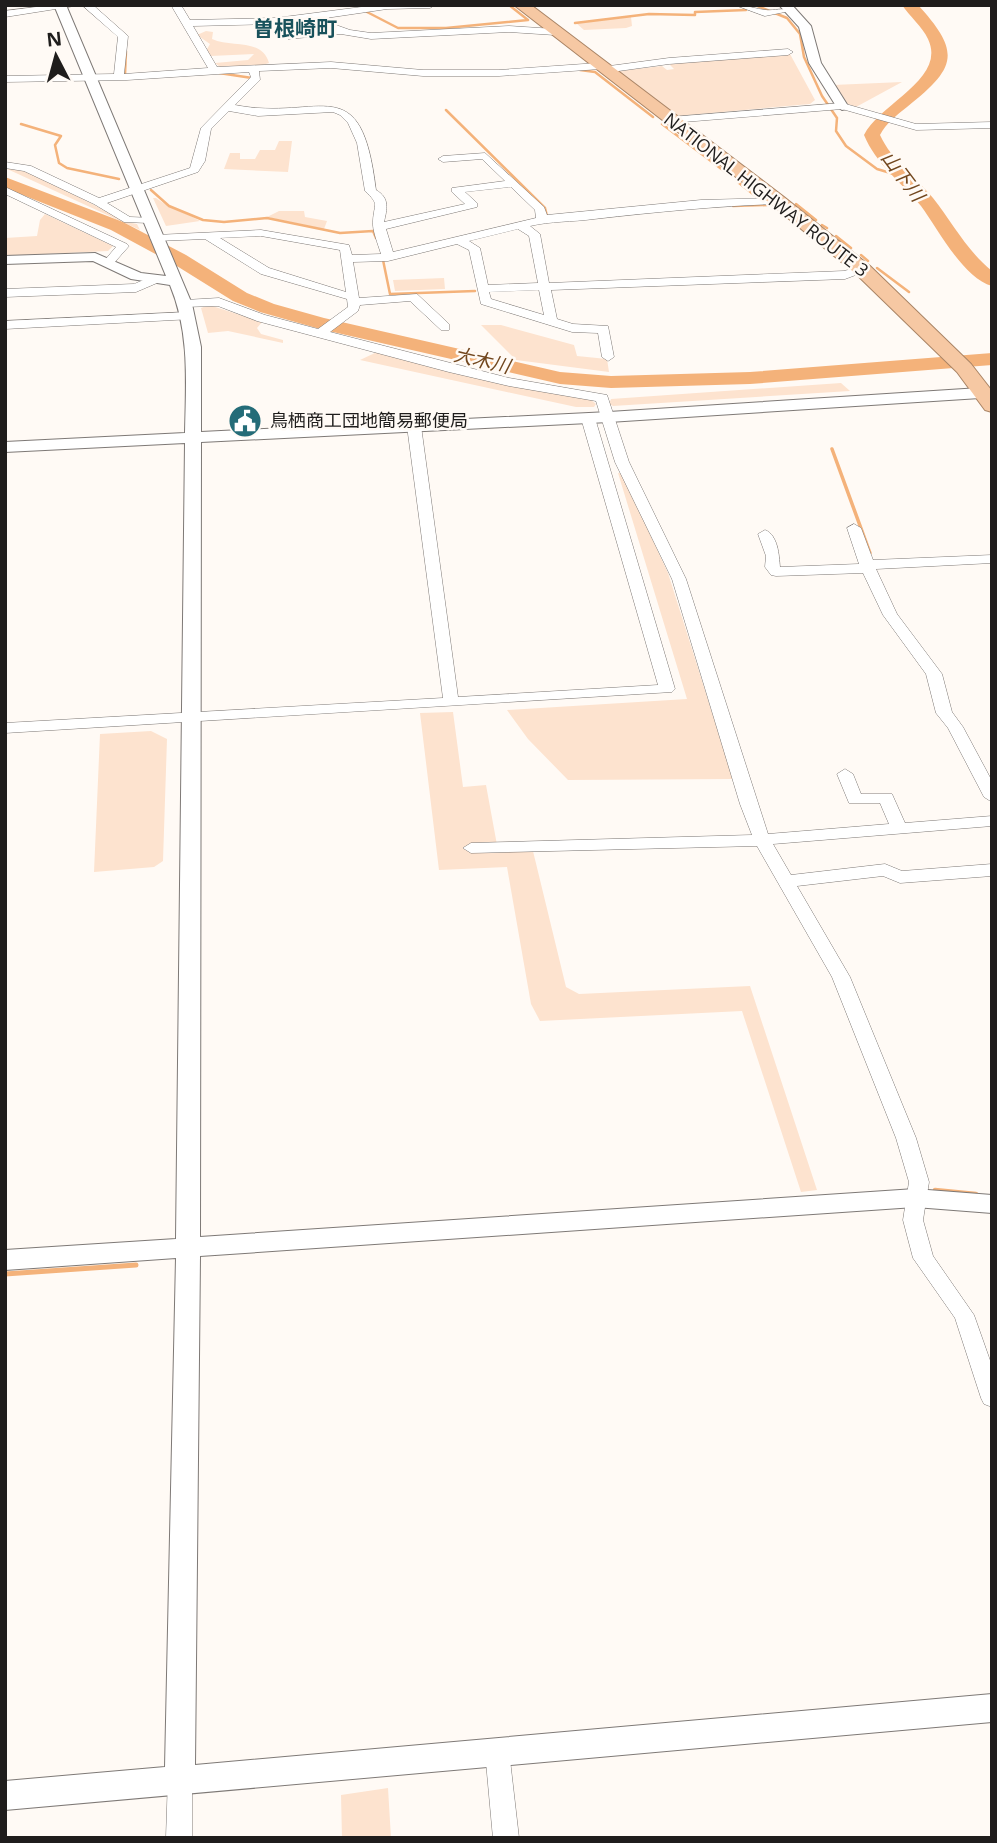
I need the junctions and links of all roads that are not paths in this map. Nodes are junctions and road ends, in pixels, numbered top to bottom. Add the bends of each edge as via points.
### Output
1 (76, 5) edge
2 (88, 5) edge
3 (176, 5) edge
4 (430, 5) edge
5 (521, 5) edge
6 (740, 5) edge
7 (61, 6) edge
8 (765, 9) edge
9 (786, 9) edge
10 (5, 14) edge
11 (306, 18) junction
12 (276, 21) junction
13 (187, 23) junction
14 (340, 31) junction
15 (555, 32) junction
16 (788, 52) dead end
17 (601, 68) junction
18 (214, 70) junction
19 (254, 70) junction
20 (119, 77) junction
21 (90, 78) junction
22 (5, 79) edge
23 (842, 106) junction
24 (227, 107) junction
25 (671, 120) junction
26 (992, 125) edge
27 (443, 159) dead end
28 (5, 165) edge
29 (512, 184) junction
30 (137, 188) junction
31 (5, 190) edge
32 (23, 199) junction
33 (5, 200) edge
34 (778, 201) junction
35 (98, 202) junction
36 (149, 220) junction
37 (541, 220) junction
38 (520, 225) junction
39 (379, 227) junction
40 (206, 236) junction
41 (156, 238) junction
42 (459, 240) junction
43 (388, 257) junction
44 (5, 260) edge
45 (348, 260) junction
46 (110, 261) junction
47 (863, 270) junction
48 (165, 275) junction
49 (544, 287) junction
50 (482, 289) junction
51 (5, 293) edge
52 (353, 300) junction
53 (187, 310) junction
54 (551, 321) junction
55 (5, 325) edge
56 (445, 327) dead end
57 (322, 333) junction
58 (608, 357) dead end
59 (986, 399) edge
60 (609, 417) junction
61 (588, 418) junction
62 (414, 426) junction
63 (195, 438) junction
64 (5, 447) edge
65 (854, 528) dead end
66 (765, 534) dead end
67 (992, 559) edge
68 (868, 566) junction
69 (451, 701) junction
70 (192, 716) junction
71 (5, 727) edge
72 (845, 774) dead end
73 (992, 797) edge
74 (992, 821) edge
75 (899, 828) junction
76 (762, 840) junction
77 (471, 848) dead end
78 (992, 870) edge
79 (788, 881) junction
80 (915, 1198) junction
81 (992, 1204) edge
82 (188, 1248) junction
83 (5, 1260) edge
84 (992, 1398) edge
85 (992, 1707) edge
86 (497, 1751) junction
87 (180, 1779) junction
88 (5, 1796) edge
89 (179, 1838) edge
90 (506, 1838) edge

1 - 7 street
2 - 20 street via 123,36
3 - 13 street
4 - 11 street
5 - 15 highway, NATIONAL HIGHWAY ROUTE 3
6 - 8 street
7 - 10 street
7 - 21 street
8 - 9 street
9 - 23 street via 805,26 815,63
11 - 12 street
11 - 14 street
12 - 13 street
12 - 14 street via 288,36
13 - 18 street
14 - 15 street via 371,36 509,29
15 - 17 highway, NATIONAL HIGHWAY ROUTE 3
16 - 17 street
17 - 19 street via 423,73 331,65
17 - 25 highway, NATIONAL HIGHWAY ROUTE 3
18 - 19 street
18 - 20 street
19 - 24 street via 256,78
20 - 21 street
21 - 22 street
21 - 30 street
23 - 25 street
23 - 26 street via 899,124 931,128
24 - 30 street via 202,135 194,170
24 - 39 street via 247,113 344,113 363,148 371,191 379,196
25 - 34 highway, NATIONAL HIGHWAY ROUTE 3
27 - 29 street via 485,156
28 - 35 street via 27,168
29 - 37 street via 540,209
29 - 39 street via 456,190 473,205
30 - 35 street
30 - 36 street
31 - 32 street
32 - 33 street
32 - 46 street via 123,246
34 - 37 street via 701,203
34 - 47 highway, NATIONAL HIGHWAY ROUTE 3
35 - 36 street via 128,220
36 - 41 street
37 - 38 street
38 - 42 street
38 - 49 street via 534,234
39 - 43 street
40 - 41 street
40 - 45 street via 261,233 345,247
40 - 52 street via 264,271
41 - 48 street
42 - 43 street
42 - 50 street via 474,248
43 - 45 street
44 - 46 street via 95,257
45 - 52 street
46 - 48 street via 136,276
47 - 49 street via 845,275
47 - 59 highway, NATIONAL HIGHWAY ROUTE 3 via 947,350
48 - 51 street via 136,288
48 - 53 street
49 - 50 street
49 - 54 street
50 - 54 street via 488,303
52 - 56 street via 413,297
52 - 57 street via 354,308
53 - 55 street
53 - 57 street via 219,302
53 - 63 street via 194,347
54 - 58 street via 572,328 604,329
57 - 60 street via 509,382 602,398
59 - 60 street
60 - 61 street
60 - 76 street via 622,462 679,579
61 - 62 street
61 - 69 street via 667,689
62 - 63 street
62 - 69 street
63 - 64 street
63 - 70 street
65 - 68 street
66 - 68 street via 776,572
67 - 68 street
68 - 73 street via 890,615 933,674 944,713
69 - 70 street
70 - 71 street
70 - 82 street
72 - 75 street via 855,799 886,797
74 - 75 street
75 - 76 street
76 - 77 street
76 - 79 street
78 - 79 street via 900,877 885,870
79 - 80 street via 841,977 906,1138 919,1182
80 - 81 street
80 - 82 street
80 - 84 street via 913,1220 923,1258 964,1315
82 - 83 street
82 - 87 street
85 - 86 street
86 - 87 street
86 - 90 street
87 - 88 street
87 - 89 street

